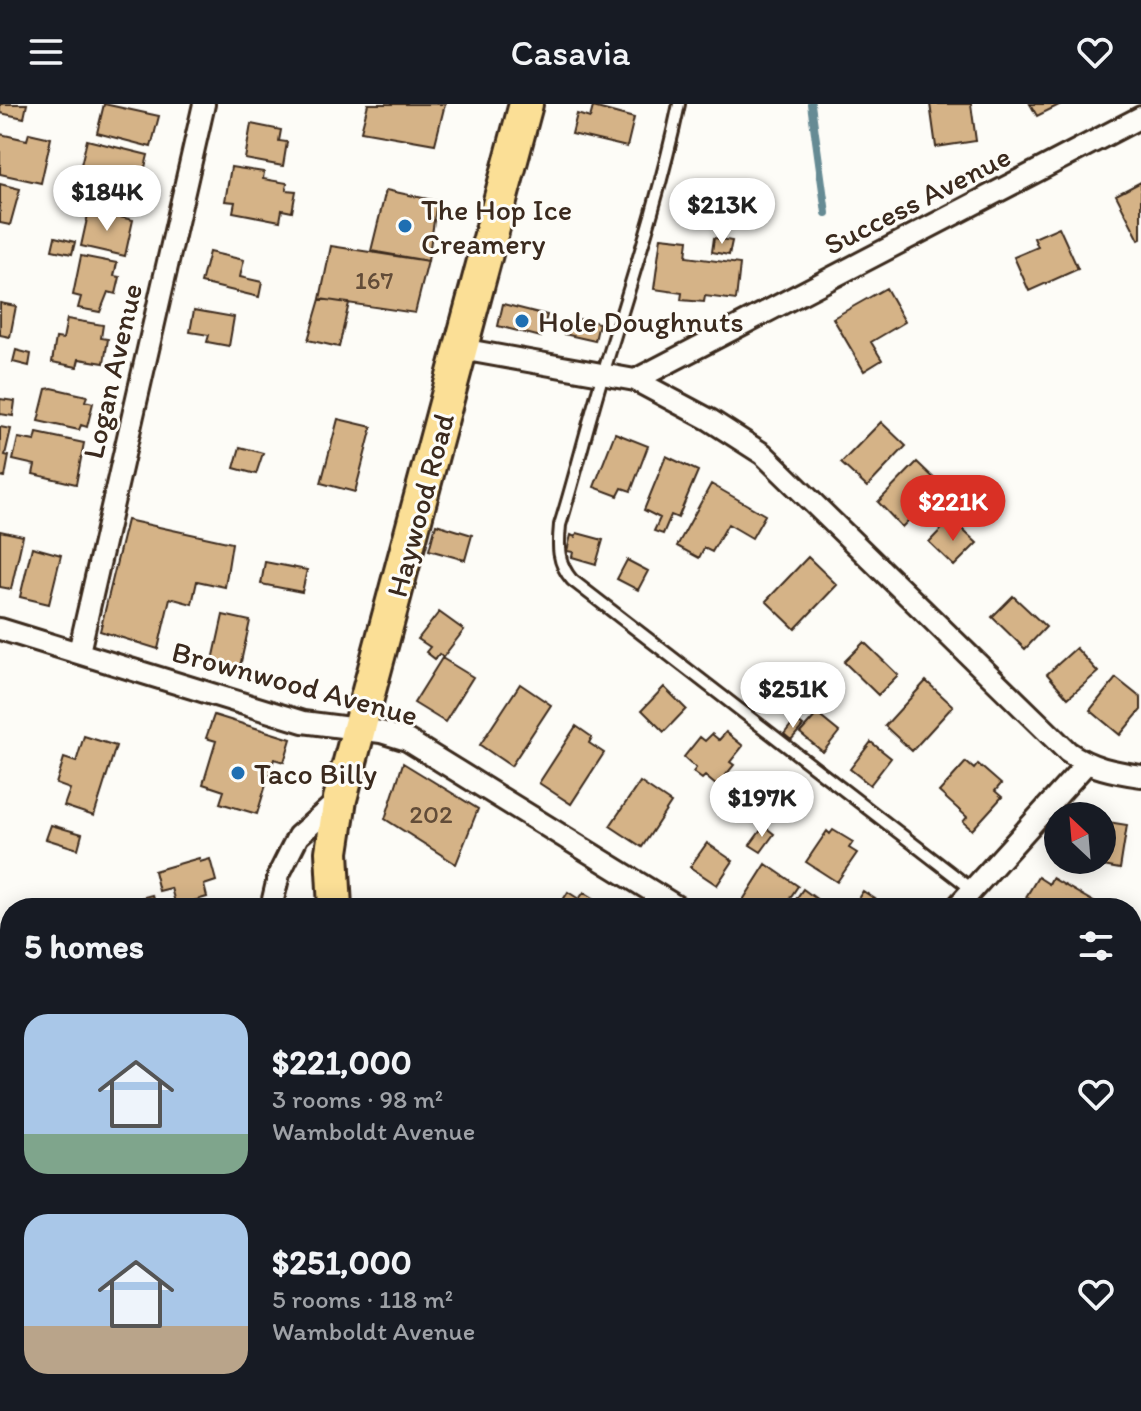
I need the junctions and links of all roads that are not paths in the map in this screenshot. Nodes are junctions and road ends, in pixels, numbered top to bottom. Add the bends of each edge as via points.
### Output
1 (204, 104) edge
2 (526, 104) edge
3 (679, 104) edge
4 (1141, 117) edge
5 (461, 349) junction
6 (603, 373) junction
7 (635, 380) junction
8 (0, 629) edge
9 (79, 652) junction
10 (360, 730) junction
11 (1086, 764) junction
12 (1141, 776) edge
13 (340, 799) junction
14 (973, 890) junction
15 (273, 898) edge
16 (334, 898) edge
17 (663, 898) edge
18 (965, 898) edge

1 - 9 street, Logan Avenue
2 - 5 main road, Haywood Road
3 - 6 lane via 641,256
4 - 7 street, Success Avenue
5 - 6 street
5 - 10 main road, Haywood Road
6 - 7 street
6 - 14 lane via 560,525 558,549 567,574
7 - 11 street via 763,454
8 - 9 street, Brownwood Avenue
9 - 10 street, Brownwood Avenue via 303,722
10 - 13 main road, Haywood Road
10 - 17 street, Brownwood Avenue via 407,740
11 - 12 street
11 - 14 street
13 - 15 street via 298,836
13 - 16 main road, Haywood Road via 332,852
14 - 18 street

